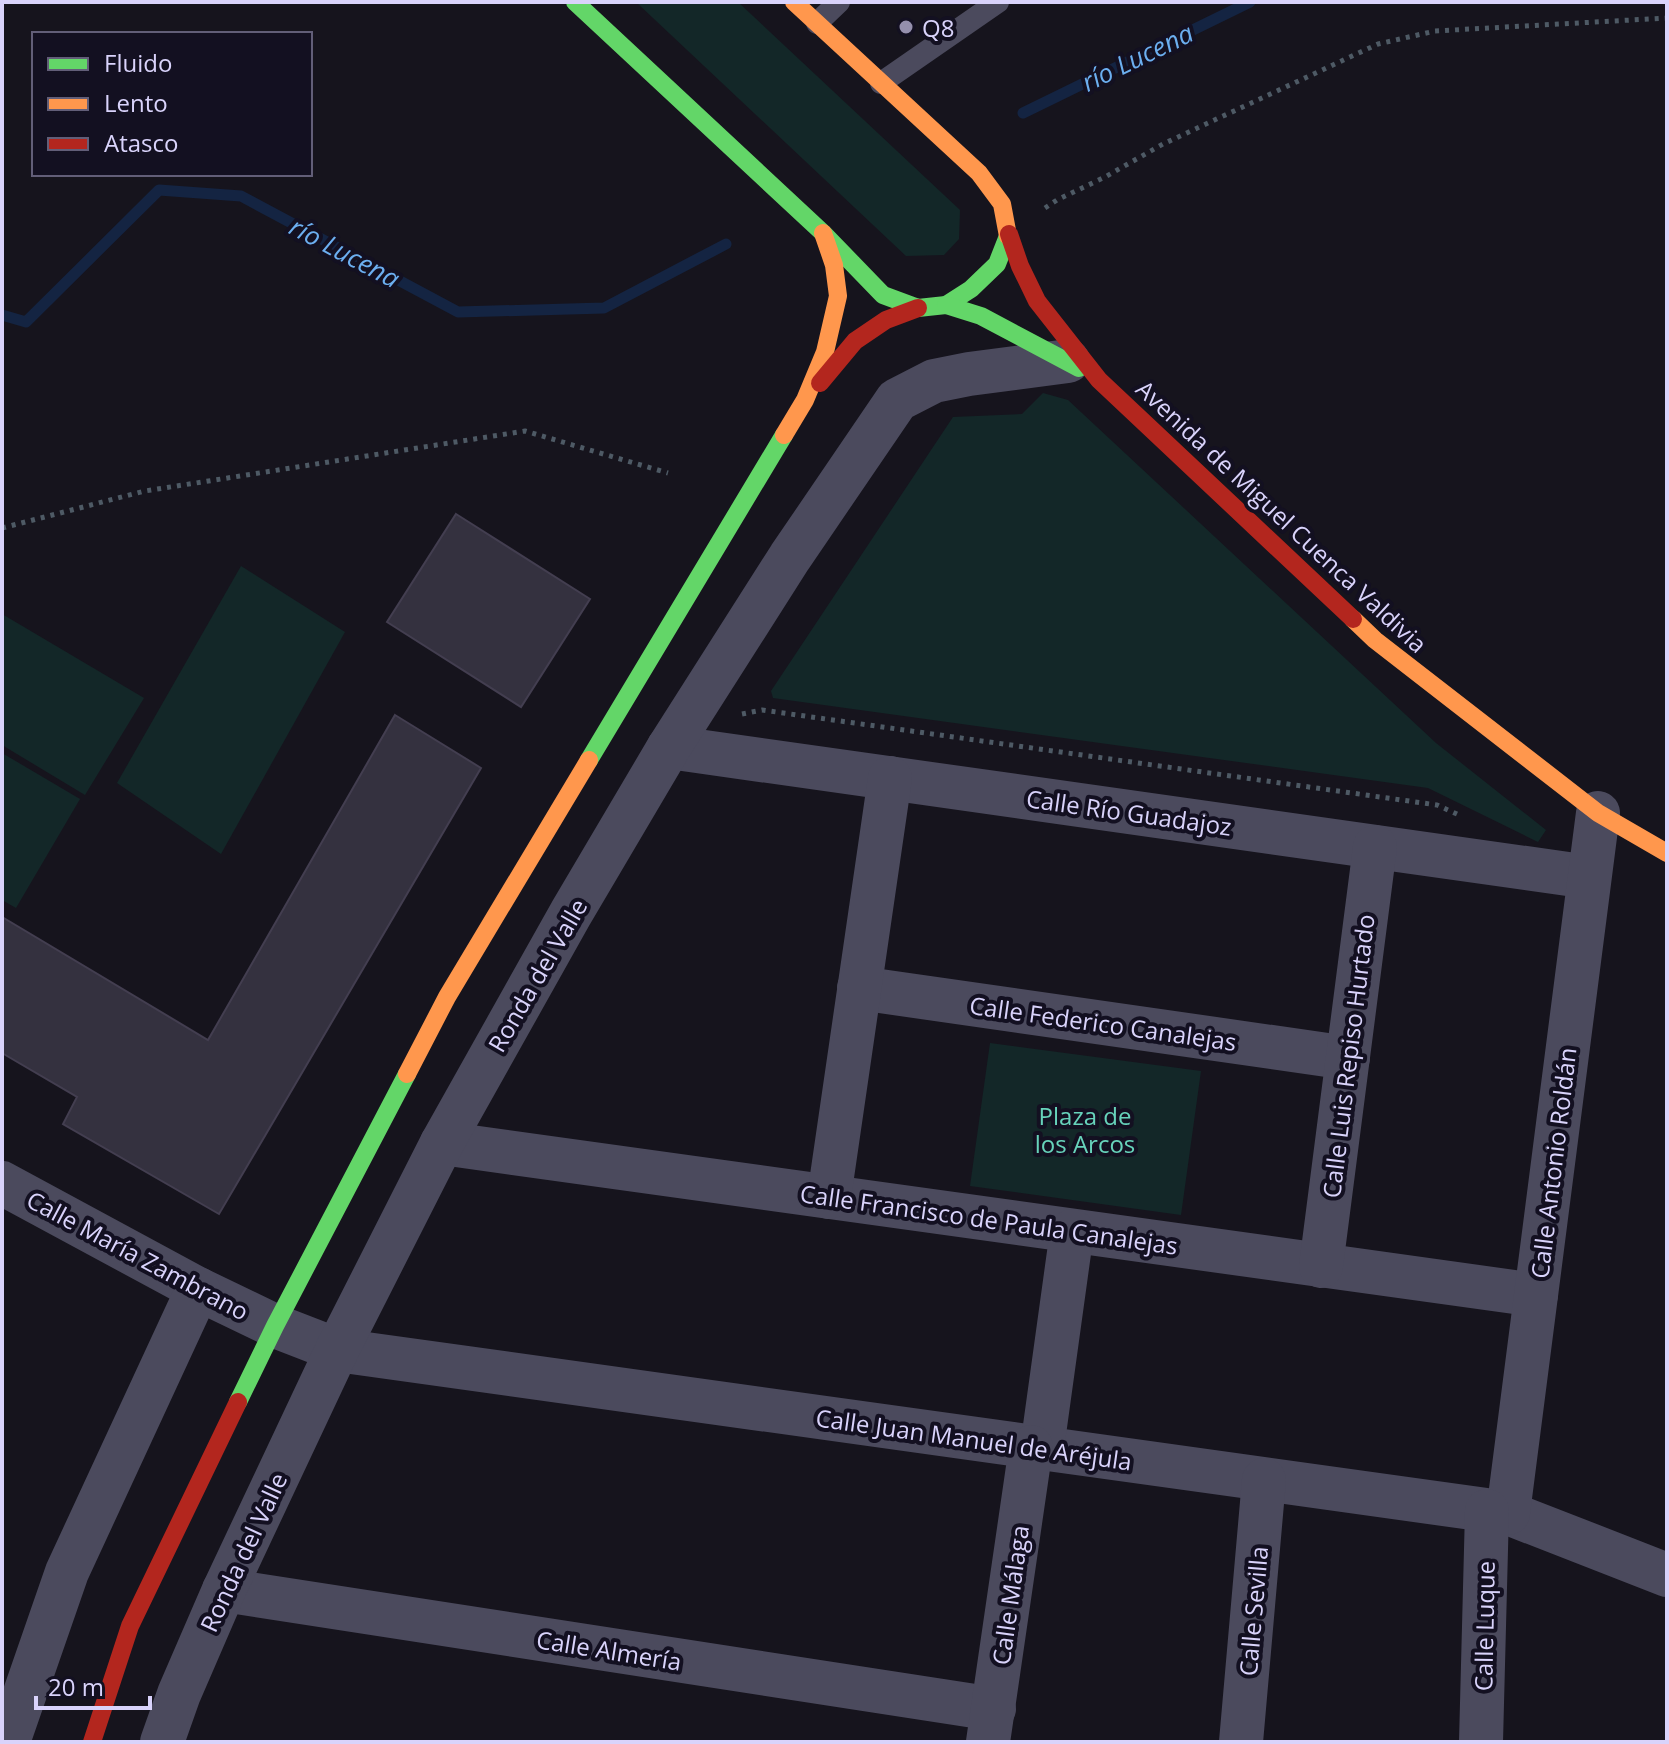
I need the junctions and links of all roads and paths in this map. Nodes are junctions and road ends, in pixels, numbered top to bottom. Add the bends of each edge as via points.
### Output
1 (575, 2) edge
2 (794, 2) edge
3 (839, 2) edge
4 (998, 2) edge
5 (1667, 18) edge
6 (817, 23) junction
7 (881, 83) junction
8 (823, 233) junction
9 (1009, 234) junction
10 (946, 305) junction
11 (918, 308) junction
12 (1083, 370) junction
13 (805, 400) junction
14 (668, 473) dead end
15 (2, 528) edge
16 (678, 735) junction
17 (890, 778) junction
18 (1598, 813) junction
19 (1465, 818) dead end
20 (1375, 847) junction
21 (1667, 853) edge
22 (1589, 877) junction
23 (859, 988) junction
24 (1348, 1058) junction
25 (442, 1143) junction
26 (5, 1192) edge
27 (829, 1197) junction
28 (1072, 1231) junction
29 (1321, 1266) junction
30 (198, 1289) junction
31 (1536, 1295) junction
32 (275, 1326) junction
33 (337, 1350) junction
34 (1036, 1448) junction
35 (1264, 1480) junction
36 (1498, 1512) junction
37 (1667, 1575) edge
38 (224, 1590) junction
39 (991, 1726) edge
40 (8, 1742) edge
41 (92, 1742) edge
42 (162, 1742) edge
43 (1241, 1742) edge
44 (1481, 1742) edge

1 - 8 street
2 - 6 street, Avenida de Miguel Cuenca Valdivia
3 - 6 lane
4 - 7 lane
5 - 9 path via 1435,31 1378,44 1163,144 1057,200
6 - 7 street, Avenida de Miguel Cuenca Valdivia
7 - 9 street, Avenida de Miguel Cuenca Valdivia via 979,173 1002,204
8 - 11 street via 883,295
8 - 13 street via 838,296 825,352
9 - 10 street via 997,264
9 - 12 street, Avenida de Miguel Cuenca Valdivia via 1037,301
10 - 11 street
10 - 12 street, Avenida de Miguel Cuenca Valdivia via 981,316
11 - 13 street via 886,320 855,341
12 - 16 street, Ronda del Valle via 969,374 934,381 897,400
12 - 18 street, Avenida de Miguel Cuenca Valdivia via 1375,640
13 - 32 street via 447,997
14 - 15 path via 525,431 145,491
16 - 17 street, Calle Río Guadajoz
16 - 19 path via 762,710 1437,805
16 - 25 street, Ronda del Valle
17 - 20 street, Calle Río Guadajoz
17 - 23 street
18 - 21 street, Avenida de Miguel Cuenca Valdivia
18 - 22 street, Calle Antonio Roldán
20 - 22 street, Calle Río Guadajoz
20 - 24 street, Calle Luis Repiso Hurtado
22 - 31 street, Calle Antonio Roldán
23 - 24 street, Calle Federico Canalejas
23 - 27 street
24 - 29 street, Calle Luis Repiso Hurtado
25 - 27 street, Calle Francisco de Paula Canalejas
25 - 33 street, Ronda del Valle
26 - 30 street, Calle María Zambrano
27 - 28 street, Calle Francisco de Paula Canalejas
28 - 29 street, Calle Francisco de Paula Canalejas
28 - 34 street, Calle Málaga
29 - 31 street, Calle Francisco de Paula Canalejas
30 - 32 street, Calle María Zambrano
30 - 40 street via 67,1572
31 - 36 street, Calle Antonio Roldán
32 - 33 street, Calle Juan Manuel de Aréjula
32 - 41 street via 130,1626
33 - 34 street, Calle Juan Manuel de Aréjula
33 - 38 street, Ronda del Valle
34 - 35 street, Calle Juan Manuel de Aréjula
34 - 39 street, Calle Málaga
35 - 36 street, Calle Juan Manuel de Aréjula
35 - 43 street, Calle Sevilla
36 - 37 street, Calle Juan Manuel de Aréjula
36 - 44 street, Calle Luque
38 - 39 street, Calle Almería
38 - 42 street, Ronda del Valle

